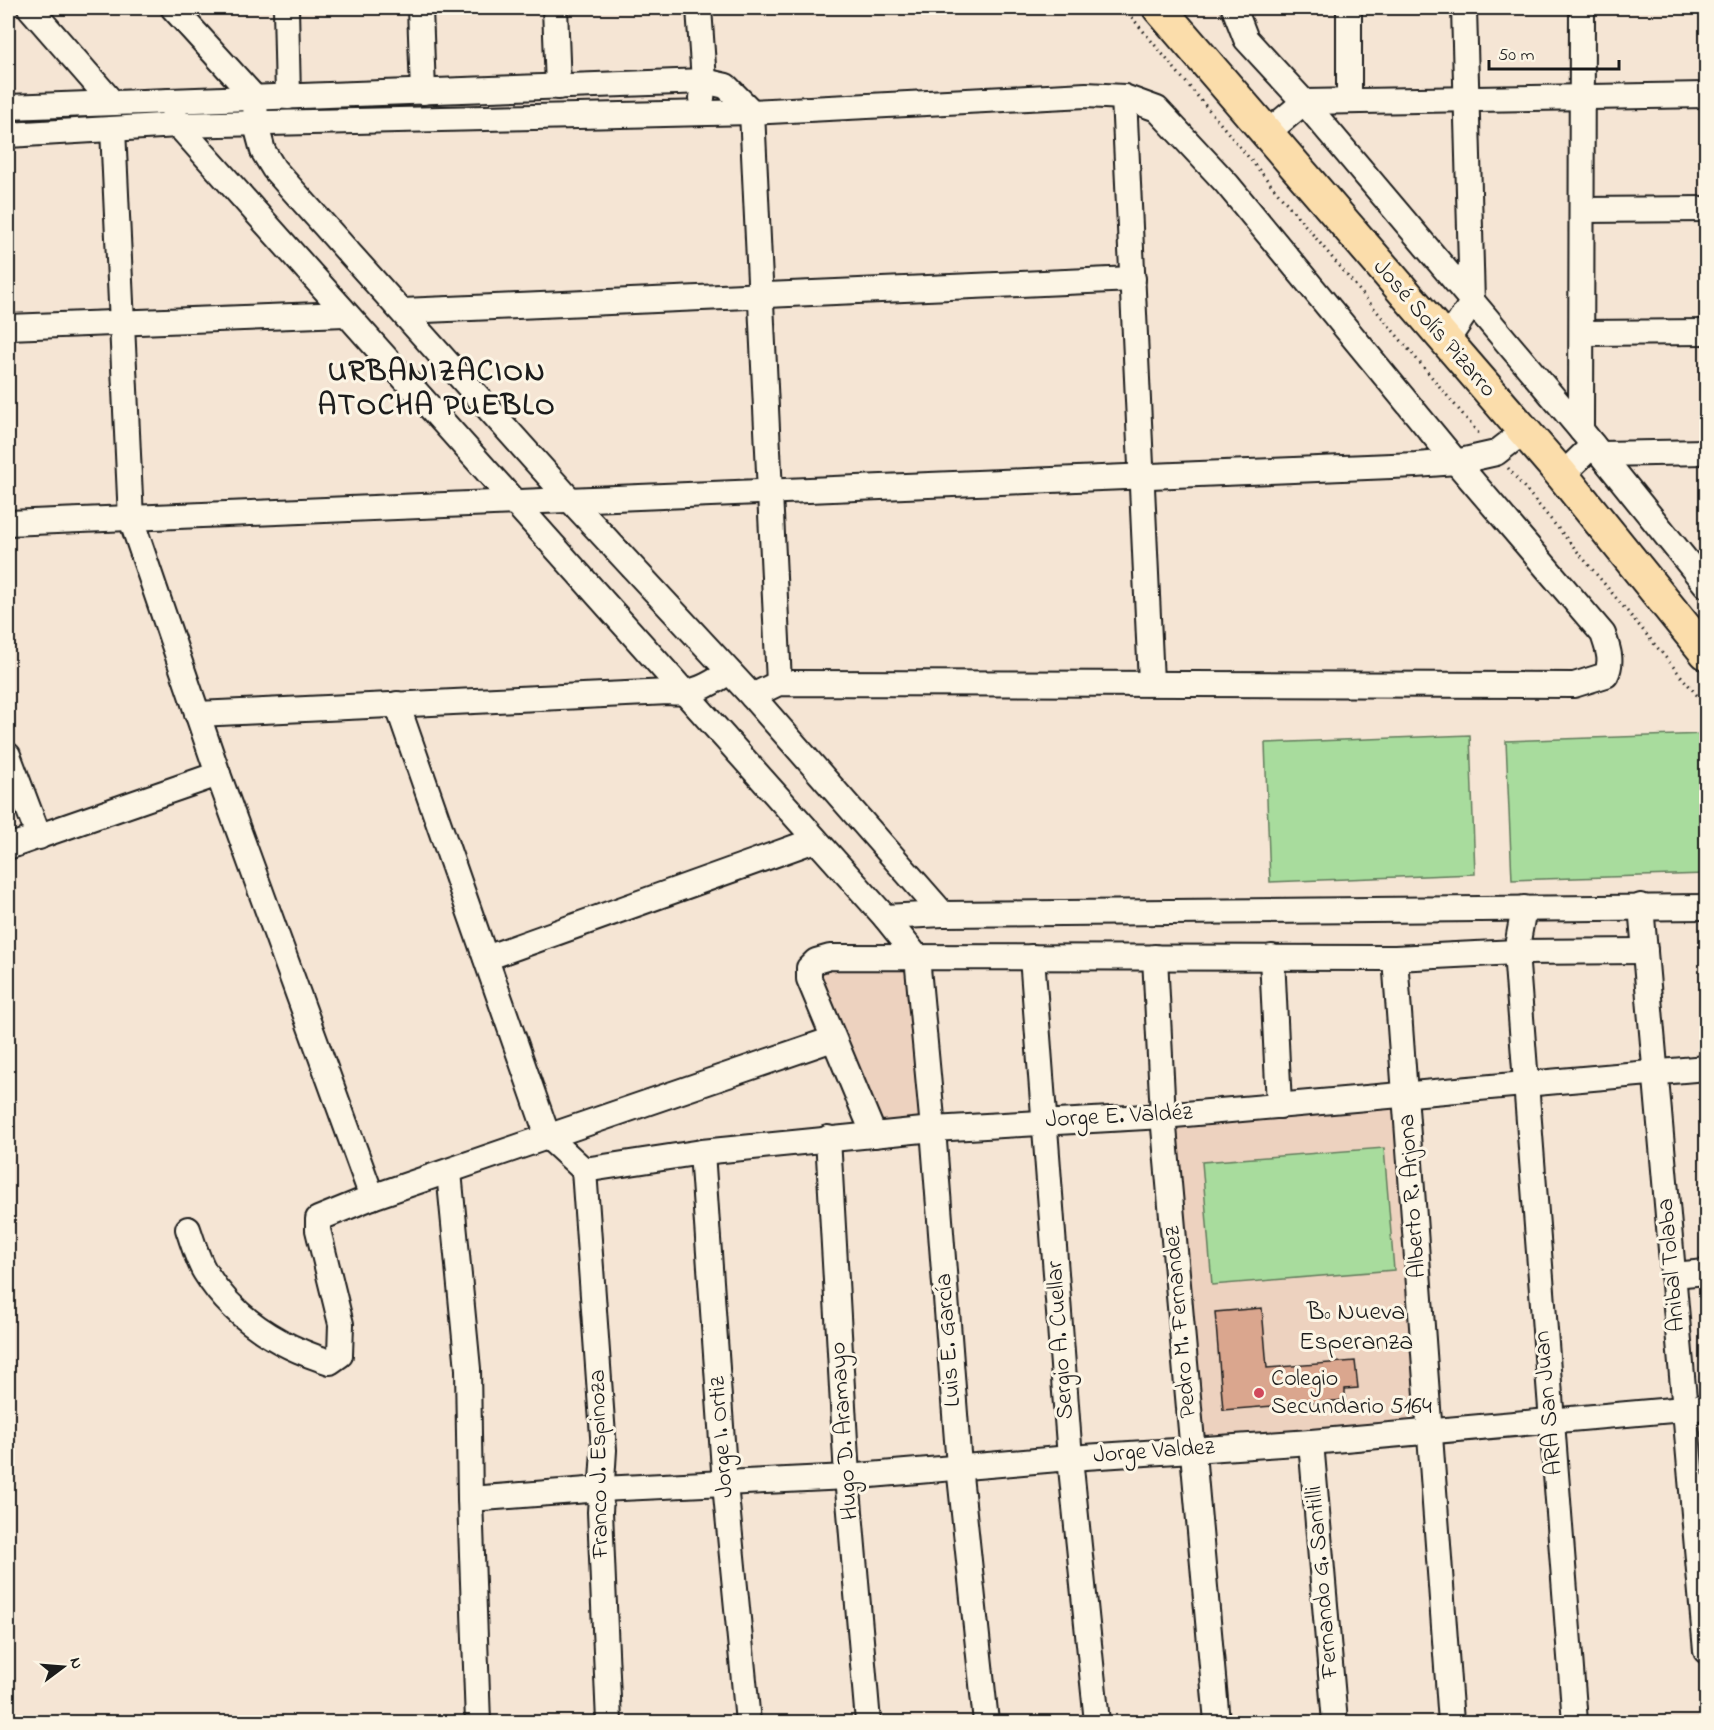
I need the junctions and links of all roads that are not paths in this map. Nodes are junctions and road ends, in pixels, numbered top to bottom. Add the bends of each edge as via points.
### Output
1 (30, 8) edge
2 (173, 8) edge
3 (286, 8) edge
4 (420, 8) edge
5 (555, 8) edge
6 (699, 8) edge
7 (1159, 8) edge
8 (1234, 8) edge
9 (1349, 8) edge
10 (1464, 8) edge
11 (1582, 8) edge
12 (704, 81) junction
13 (558, 87) junction
14 (423, 92) junction
15 (1707, 94) edge
16 (288, 97) junction
17 (1124, 97) junction
18 (1582, 97) junction
19 (255, 98) junction
20 (1465, 99) junction
21 (170, 101) junction
22 (1348, 101) junction
23 (112, 102) junction
24 (1304, 102) junction
25 (8, 107) edge
26 (752, 112) junction
27 (700, 114) junction
28 (178, 125) junction
29 (217, 125) junction
30 (256, 125) junction
31 (113, 129) junction
32 (1266, 134) junction
33 (8, 135) edge
34 (274, 169) junction
35 (1707, 209) edge
36 (1582, 210) junction
37 (1132, 279) junction
38 (761, 295) junction
39 (1472, 303) junction
40 (403, 311) junction
41 (345, 314) junction
42 (123, 323) junction
43 (8, 327) edge
44 (1707, 332) edge
45 (1582, 333) junction
46 (1446, 342) junction
47 (1523, 432) junction
48 (1592, 443) junction
49 (1707, 452) edge
50 (1456, 462) junction
51 (1142, 475) junction
52 (1562, 475) junction
53 (770, 493) junction
54 (572, 502) junction
55 (516, 504) junction
56 (131, 519) junction
57 (8, 523) edge
58 (1702, 576) edge
59 (1707, 653) edge
60 (729, 672) junction
61 (1150, 682) junction
62 (780, 683) junction
63 (685, 694) junction
64 (752, 696) junction
65 (397, 704) junction
66 (197, 714) junction
67 (8, 755) edge
68 (218, 774) junction
69 (39, 837) junction
70 (815, 840) junction
71 (8, 847) edge
72 (1641, 906) junction
73 (1707, 907) edge
74 (1524, 908) junction
75 (943, 914) junction
76 (885, 917) junction
77 (1645, 951) junction
78 (1516, 952) junction
79 (917, 957) junction
80 (1032, 957) junction
81 (1155, 957) junction
82 (1272, 957) junction
83 (486, 958) junction
84 (1395, 958) junction
85 (833, 1039) junction
86 (1707, 1068) edge
87 (1656, 1072) junction
88 (1524, 1084) junction
89 (1406, 1095) junction
90 (1279, 1106) junction
91 (1163, 1116) junction
92 (1046, 1121) junction
93 (933, 1129) junction
94 (874, 1135) junction
95 (548, 1137) junction
96 (828, 1138) junction
97 (702, 1152) junction
98 (584, 1170) junction
99 (449, 1172) junction
100 (372, 1197) junction
101 (188, 1229) dead end
102 (1707, 1272) edge
103 (1673, 1275) junction
104 (1695, 1408) edge
105 (1551, 1421) junction
106 (1428, 1432) junction
107 (1311, 1442) junction
108 (1192, 1450) junction
109 (1070, 1458) junction
110 (959, 1466) junction
111 (847, 1477) junction
112 (725, 1484) junction
113 (601, 1489) junction
114 (470, 1499) junction
115 (1704, 1609) edge
116 (1707, 1651) edge
117 (478, 1722) edge
118 (609, 1722) edge
119 (748, 1722) edge
120 (868, 1722) edge
121 (986, 1722) edge
122 (1097, 1722) edge
123 (1217, 1722) edge
124 (1335, 1722) edge
125 (1451, 1722) edge
126 (1575, 1722) edge

1 - 23 street
2 - 19 street
3 - 16 street
4 - 14 street
5 - 13 street
6 - 12 street
7 - 32 main road, José Solís Pizarro
8 - 24 street via 1246,39
9 - 22 street
10 - 20 street
11 - 18 street
12 - 13 street
12 - 26 street via 726,86
12 - 27 street
13 - 14 street
14 - 16 street
15 - 18 street
16 - 19 street
17 - 26 street via 1086,95
17 - 37 street
17 - 50 street via 1157,109 1227,184
18 - 20 street
18 - 36 street
19 - 21 street
19 - 30 street
20 - 22 street
20 - 39 street
21 - 23 street
21 - 28 street
22 - 24 street
23 - 25 street
24 - 32 street
24 - 39 street
26 - 27 street
26 - 38 street
27 - 30 street
28 - 29 street
28 - 31 street
28 - 41 street
29 - 30 street
29 - 34 street via 242,139
30 - 34 street via 263,151
31 - 33 street
31 - 42 street
32 - 46 main road, José Solís Pizarro
34 - 40 street
35 - 36 street
36 - 45 street
37 - 38 street
37 - 51 street
38 - 40 street
38 - 53 street
39 - 46 street
39 - 48 street
40 - 54 street
41 - 42 street
41 - 55 street
42 - 43 street
42 - 56 street
44 - 45 street
45 - 48 street
46 - 47 main road, José Solís Pizarro
47 - 50 street via 1496,453
47 - 52 main road, José Solís Pizarro
48 - 49 street
48 - 52 street
48 - 58 street
50 - 51 street
50 - 61 street via 1603,634 1609,649 1606,675 1574,685
51 - 53 street
51 - 61 street
52 - 59 main road, José Solís Pizarro
53 - 54 street
53 - 62 street
54 - 55 street
54 - 60 street
55 - 56 street
55 - 63 street
56 - 57 street
56 - 66 street
60 - 63 street via 705,688
60 - 64 street
61 - 62 street
62 - 64 street
63 - 65 street
63 - 70 street
64 - 75 street
65 - 66 street
65 - 83 street
66 - 68 street
67 - 69 street
68 - 69 street
68 - 100 street
69 - 71 street
70 - 76 street
70 - 83 street
72 - 73 street
72 - 74 street
72 - 77 street, Anibal Tolaba
74 - 75 street
74 - 78 street, ARA San Juan
75 - 76 street
76 - 79 street
77 - 78 street
77 - 87 street, Anibal Tolaba
78 - 84 street
78 - 88 street, ARA San Juan
79 - 80 street
79 - 85 street via 830,957 816,961 809,968 809,979
79 - 93 street, Luis E. García
80 - 81 street
80 - 92 street, Sergio A. Cuellar
81 - 82 street
81 - 91 street, Pedro M. Fernandez
82 - 84 street
82 - 90 street
83 - 95 street
84 - 89 street, Alberto R. Arjona
85 - 94 street
85 - 95 street
86 - 87 street, Jorge E. Valdéz
87 - 88 street, Jorge E. Valdéz
87 - 103 street, Anibal Tolaba
88 - 89 street, Jorge E. Valdéz
88 - 105 street, ARA San Juan
89 - 90 street, Jorge E. Valdéz
89 - 106 street, Alberto R. Arjona
90 - 91 street, Jorge E. Valdéz
91 - 92 street, Jorge E. Valdéz
91 - 108 street, Pedro M. Fernandez
92 - 93 street, Jorge E. Valdéz
92 - 109 street, Sergio A. Cuellar
93 - 94 street, Jorge E. Valdéz
93 - 110 street, Luis E. García
94 - 96 street, Jorge E. Valdéz
95 - 98 street
95 - 99 street
96 - 97 street, Jorge E. Valdéz
96 - 111 street, Hugo D. Aramayo
97 - 98 street, Jorge E. Valdéz
97 - 112 street, Jorge I. Ortiz
98 - 113 street, Franco J. Espinoza via 604,1450
99 - 100 street
99 - 114 street via 468,1370
100 - 101 street via 318,1219 341,1324 340,1356 330,1362 271,1338 237,1314 204,1271
102 - 103 street
103 - 104 street, Anibal Tolaba
104 - 105 street, Jorge Valdez
104 - 115 street, Anibal Tolaba
105 - 106 street, Jorge Valdez
105 - 126 street, ARA San Juan
106 - 107 street, Jorge Valdez
106 - 125 street, Alberto R. Arjona
107 - 108 street, Jorge Valdez
107 - 124 street, Fernando G. Santilli
108 - 109 street, Jorge Valdez
108 - 123 street, Pedro M. Fernandez
109 - 110 street, Jorge Valdez
109 - 122 street, Sergio A. Cuellar
110 - 111 street, Jorge Valdez
110 - 121 street, Luis E. García
111 - 112 street, Jorge Valdez
111 - 120 street, Hugo D. Aramayo
112 - 113 street, Jorge Valdez
112 - 119 street, Jorge I. Ortiz
113 - 114 street, Jorge Valdez
113 - 118 street, Franco J. Espinoza
114 - 117 street
115 - 116 street, Anibal Tolaba

